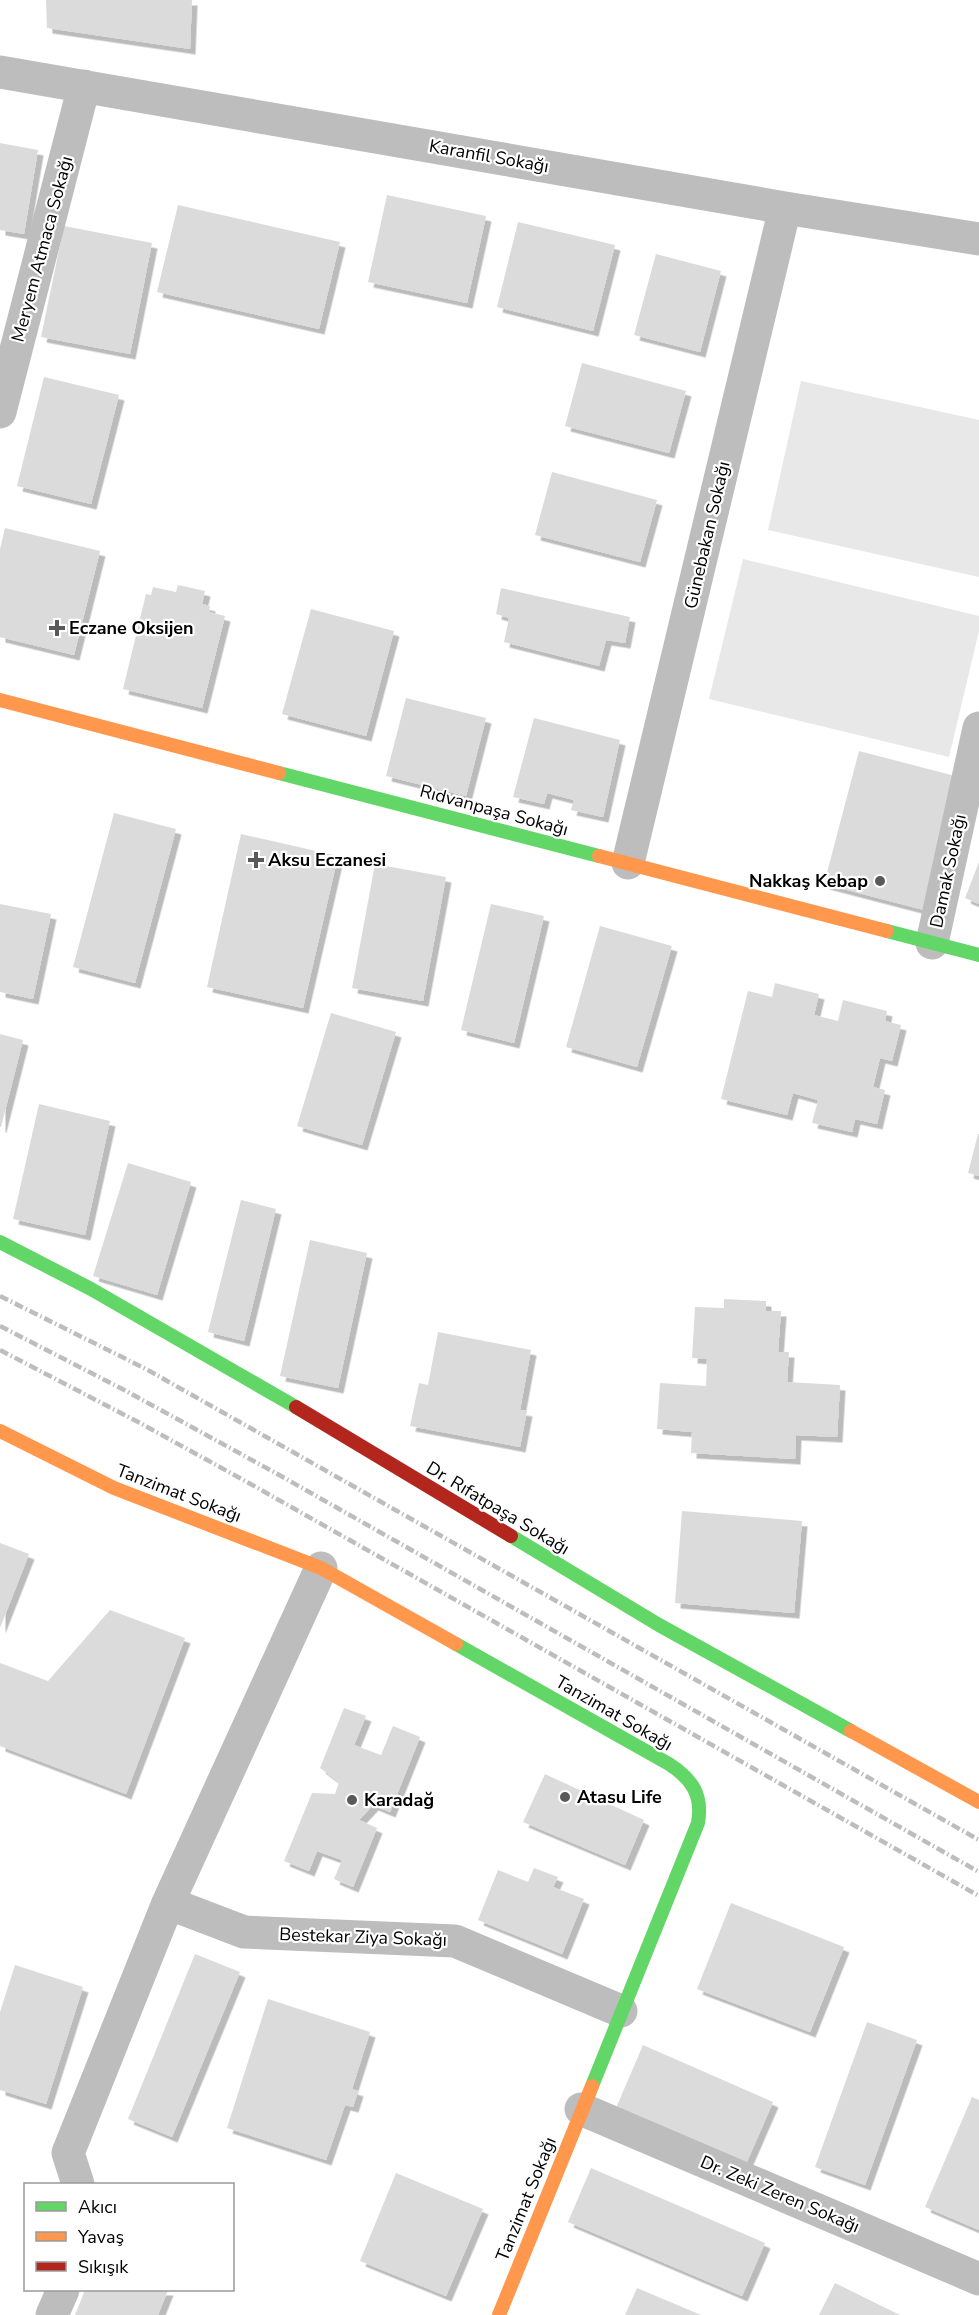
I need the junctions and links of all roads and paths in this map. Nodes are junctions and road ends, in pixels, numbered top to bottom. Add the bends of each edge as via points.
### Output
1 (0, 72) edge
2 (84, 86) junction
3 (785, 208) junction
4 (979, 239) edge
5 (0, 412) edge
6 (0, 700) edge
7 (979, 728) edge
8 (628, 863) junction
9 (932, 943) junction
10 (979, 955) edge
11 (0, 1242) edge
12 (0, 1431) edge
13 (321, 1568) junction
14 (979, 1803) edge
15 (168, 1903) junction
16 (621, 2011) junction
17 (581, 2109) junction
18 (78, 2183) edge
19 (979, 2279) edge
20 (62, 2291) edge
21 (52, 2315) edge
22 (499, 2315) edge

1 - 2 street, Karanfil Sokağı
2 - 3 street, Karanfil Sokağı
2 - 5 street, Meryem Atmaca Sokağı
3 - 4 street, Karanfil Sokağı
3 - 8 street, Günebakan Sokağı
6 - 8 street, Rıdvanpaşa Sokağı
7 - 9 street, Damak Sokağı
8 - 9 street, Rıdvanpaşa Sokağı
9 - 10 street, Rıdvanpaşa Sokağı
11 - 14 street, Dr. Rıfatpaşa Sokağı via 235,1371 659,1625
12 - 13 street, Tanzimat Sokağı via 114,1488
13 - 15 street
13 - 16 street, Tanzimat Sokağı via 669,1764 693,1784 700,1799 698,1823
15 - 16 street, Bestekar Ziya Sokağı via 244,1932 455,1941
15 - 18 street via 68,2153
16 - 17 street, Tanzimat Sokağı
17 - 19 street, Dr. Zeki Zeren Sokağı
17 - 22 street, Tanzimat Sokağı
20 - 21 street

